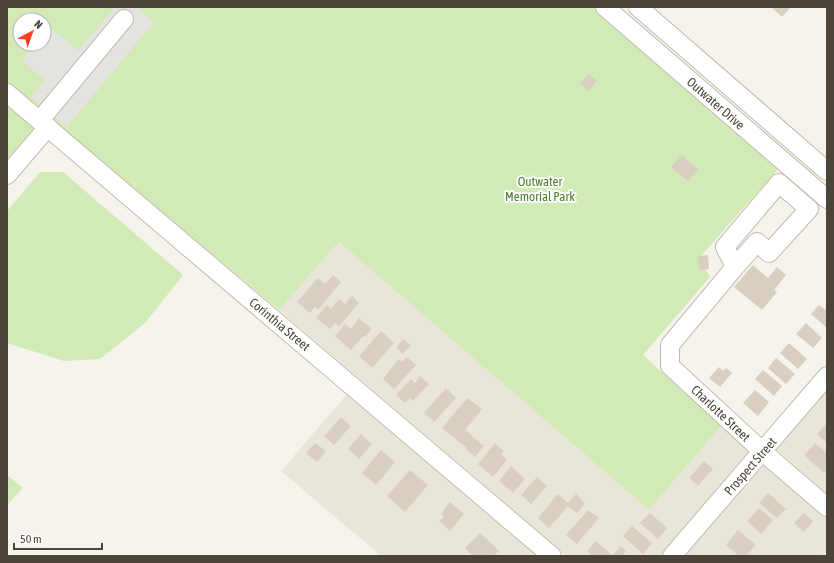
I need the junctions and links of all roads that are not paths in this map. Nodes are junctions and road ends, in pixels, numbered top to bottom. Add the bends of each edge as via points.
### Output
1 (606, 7) edge
2 (638, 7) edge
3 (124, 19) dead end
4 (7, 93) edge
5 (44, 124) junction
6 (827, 171) edge
7 (7, 175) edge
8 (827, 199) edge
9 (827, 204) edge
10 (808, 209) junction
11 (735, 267) junction
12 (827, 376) edge
13 (762, 451) junction
14 (827, 507) edge
15 (552, 556) edge
16 (672, 556) edge

1 - 8 street, Outwater Drive
2 - 6 street, Outwater Drive
3 - 5 street
4 - 5 street, Corinthia Street
5 - 7 street
5 - 15 street, Corinthia Street
9 - 10 street
10 - 11 street via 769,253 757,242
10 - 11 street via 779,183 726,247
11 - 13 street, Charlotte Street via 670,345 670,366
12 - 13 street, Prospect Street
13 - 14 street, Charlotte Street
13 - 16 street, Prospect Street

